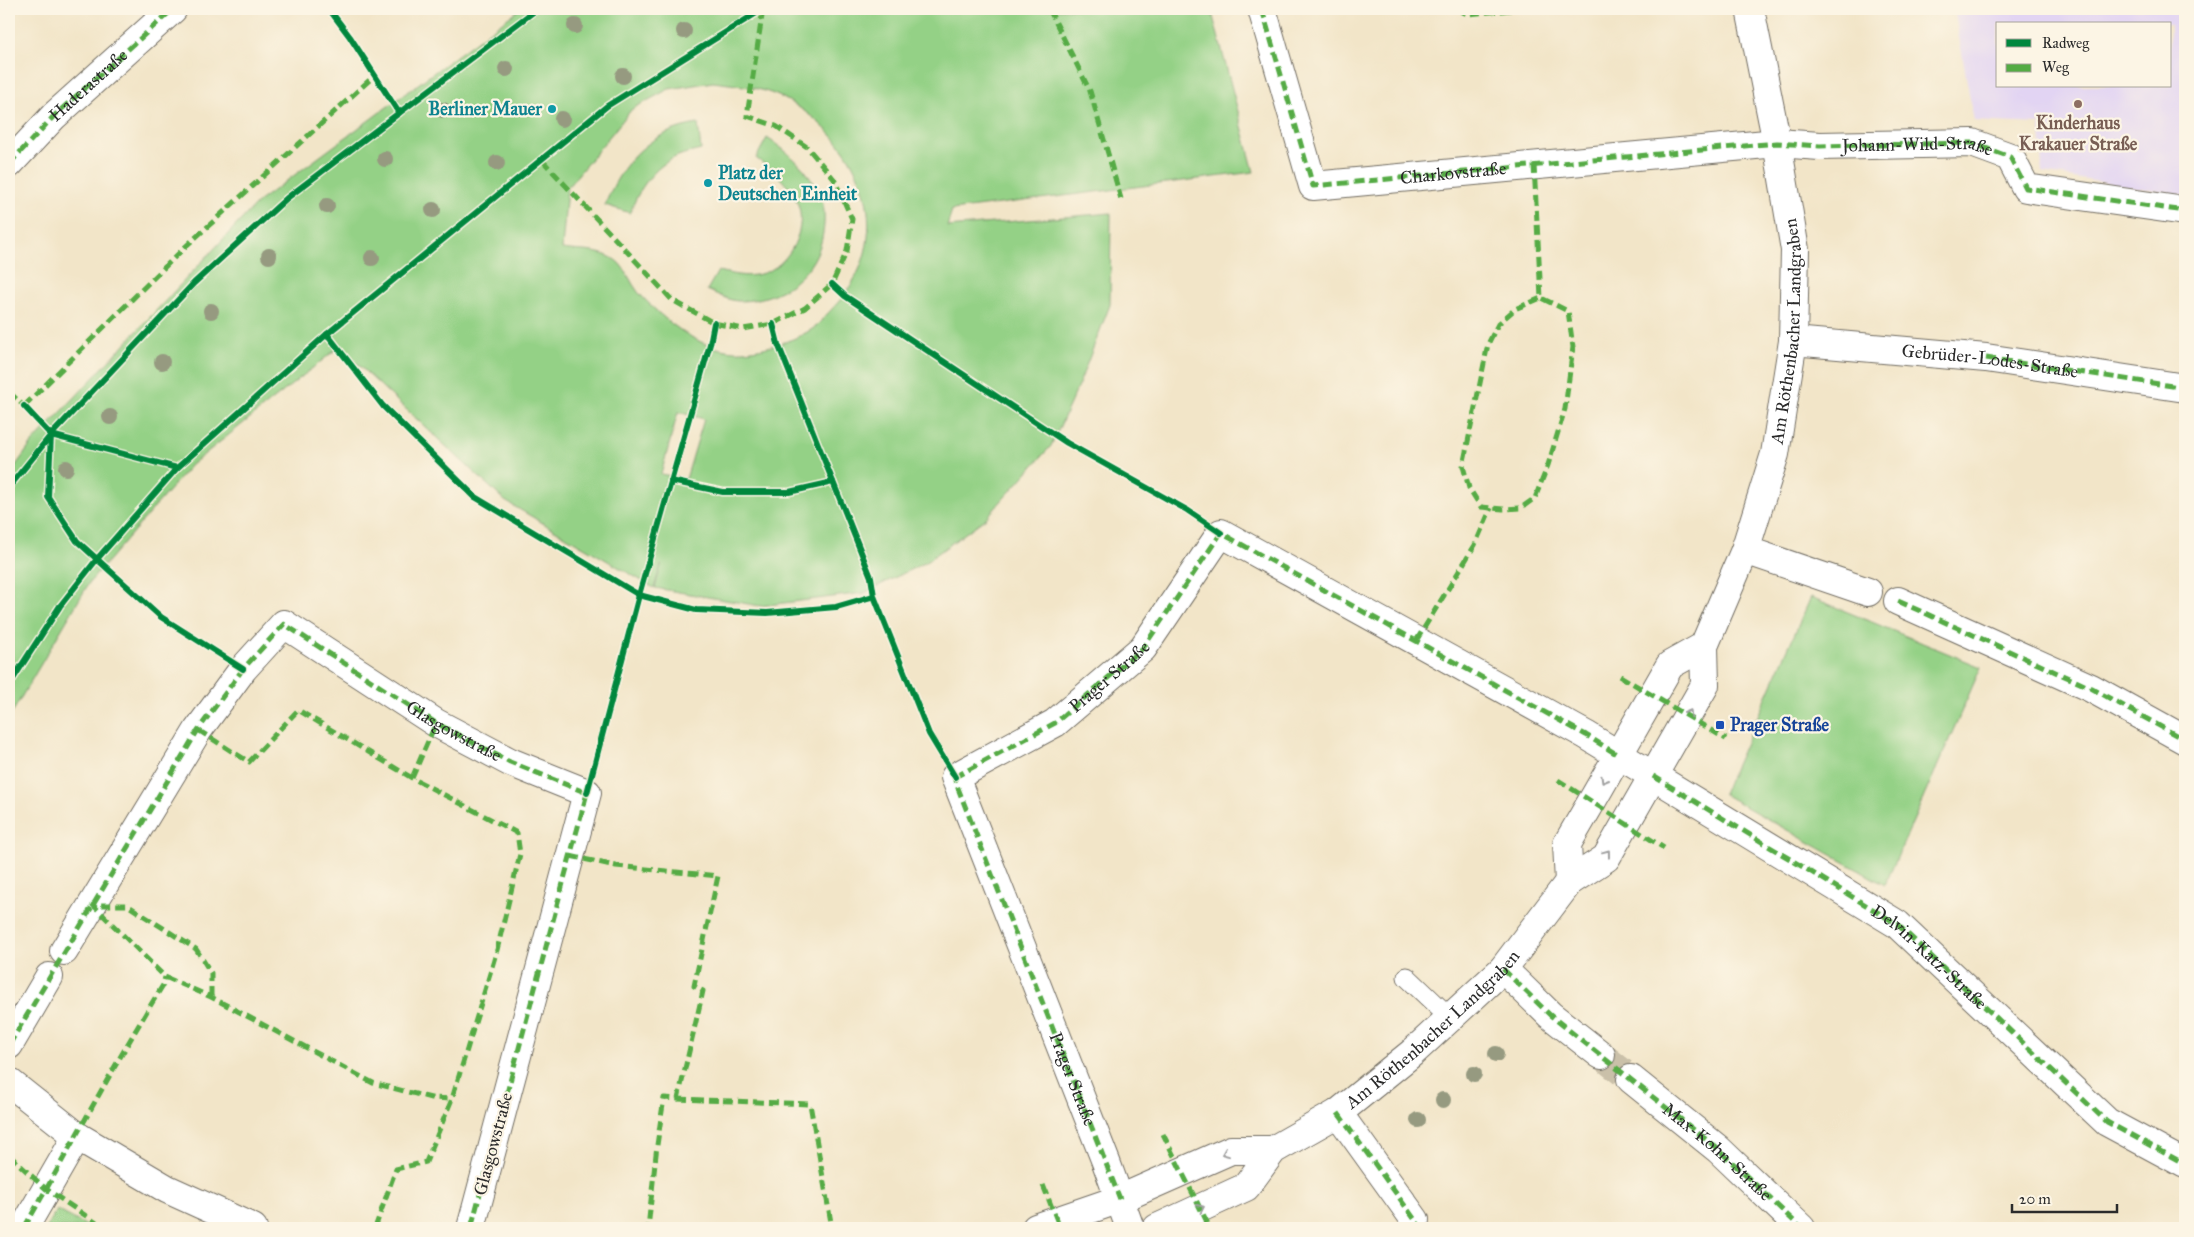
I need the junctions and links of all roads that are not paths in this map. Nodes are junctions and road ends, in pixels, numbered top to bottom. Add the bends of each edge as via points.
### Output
1 (173, 9) edge
2 (1262, 9) edge
3 (1750, 9) edge
4 (1777, 143) junction
5 (9, 164) edge
6 (2185, 211) edge
7 (1793, 341) junction
8 (2185, 388) edge
9 (1745, 550) junction
10 (1868, 592) dead end
11 (1898, 602) dead end
12 (1704, 646) junction
13 (2185, 740) edge
14 (1618, 756) junction
15 (1653, 776) junction
16 (1569, 882) junction
17 (64, 951) dead end
18 (1503, 969) junction
19 (48, 977) dead end
20 (1407, 977) dead end
21 (1450, 1018) junction
22 (9, 1046) edge
23 (1601, 1055) tunnel mouth
24 (1631, 1079) tunnel mouth
25 (9, 1082) edge
26 (1338, 1113) junction
27 (77, 1136) junction
28 (1273, 1150) junction
29 (2185, 1164) edge
30 (1120, 1199) junction
31 (1415, 1220) dead end
32 (24, 1228) edge
33 (253, 1228) edge
34 (471, 1228) edge
35 (1036, 1228) edge
36 (1130, 1228) edge
37 (1157, 1228) edge
38 (1801, 1228) edge

1 - 5 street, Haderastraße via 54,116
2 - 4 street, Charkovstraße via 1313,186
3 - 4 street, Am Röthenbacher Landgraben
4 - 6 street, Johann-Wild-Straße via 1820,146 1972,142 2010,157 2026,188
4 - 7 street, Am Röthenbacher Landgraben via 1795,250
7 - 8 street, Gebrüder-Lodes-Straße via 1986,358
7 - 9 street, Am Röthenbacher Landgraben via 1775,454
9 - 10 street
9 - 12 street, Am Röthenbacher Landgraben
11 - 13 street via 2091,688
12 - 14 street via 1670,665
15 -> 12 street, Am Röthenbacher Landgraben via 1705,685
14 - 15 street, Delvin-Katz-Straße
14 -> 16 street via 1567,844
14 - 30 street, Prager Straße via 1586,735 1221,533 1143,648 1055,723 955,777
16 -> 15 street, Am Röthenbacher Landgraben via 1606,858
15 - 29 street, Delvin-Katz-Straße via 1897,924 2107,1122
16 - 18 street, Am Röthenbacher Landgraben
17 - 34 street, Glasgowstraße via 198,730 243,669 284,624 436,723 510,762 587,793
18 - 21 street, Am Röthenbacher Landgraben
18 - 23 street via 1550,1015
19 - 22 street
20 - 21 lane
21 - 26 street, Am Röthenbacher Landgraben
24 - 38 street, Max-Kohn-Straße via 1718,1149
25 - 27 street
26 - 28 street, Am Röthenbacher Landgraben
26 - 31 street
27 - 32 street
27 - 33 street via 167,1189
28 -> 30 street, Am Röthenbacher Landgraben via 1231,1150
37 -> 28 street, Am Röthenbacher Landgraben via 1246,1187
30 - 35 street, Am Röthenbacher Landgraben
30 - 36 street

